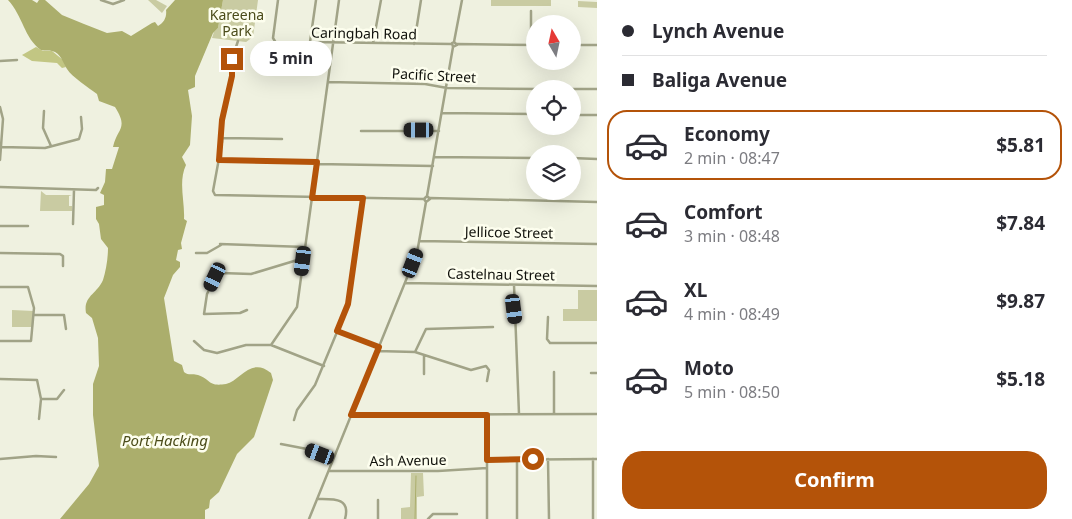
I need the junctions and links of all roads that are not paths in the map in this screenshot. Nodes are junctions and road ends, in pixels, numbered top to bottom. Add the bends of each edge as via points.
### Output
1 (101, 0) edge
2 (124, 0) edge
3 (278, 0) edge
4 (316, 0) edge
5 (339, 0) edge
6 (381, 0) edge
7 (421, 0) edge
8 (462, 0) edge
9 (531, 11) dead end
10 (531, 15) edge
11 (238, 41) dead end
12 (310, 42) junction
13 (333, 42) junction
14 (373, 43) junction
15 (414, 44) junction
16 (454, 44) junction
17 (526, 44) edge
18 (581, 45) edge
19 (597, 45) edge
20 (0, 60) edge
21 (17, 60) dead end
22 (328, 82) junction
23 (447, 88) junction
24 (526, 89) edge
25 (581, 89) edge
26 (597, 89) edge
27 (0, 107) edge
28 (44, 112) dead end
29 (442, 113) junction
30 (526, 114) edge
31 (581, 115) edge
32 (597, 115) edge
33 (81, 117) dead end
34 (439, 130) junction
35 (362, 131) dead end
36 (222, 138) junction
37 (282, 139) dead end
38 (51, 146) junction
39 (1, 147) edge
40 (434, 157) junction
41 (526, 158) edge
42 (581, 158) edge
43 (597, 159) edge
44 (0, 160) edge
45 (219, 160) junction
46 (317, 163) junction
47 (433, 166) junction
48 (0, 187) edge
49 (98, 188) dead end
50 (74, 190) junction
51 (312, 198) junction
52 (363, 198) junction
53 (427, 198) junction
54 (597, 202) edge
55 (73, 224) dead end
56 (0, 226) edge
57 (28, 226) dead end
58 (420, 241) junction
59 (597, 244) edge
60 (305, 247) junction
61 (0, 253) edge
62 (196, 253) dead end
63 (304, 258) junction
64 (63, 266) dead end
65 (405, 283) junction
66 (514, 285) junction
67 (597, 286) edge
68 (0, 287) edge
69 (247, 310) dead end
70 (34, 315) junction
71 (548, 317) dead end
72 (493, 327) dead end
73 (66, 329) dead end
74 (337, 331) junction
75 (0, 341) edge
76 (194, 341) dead end
77 (597, 343) edge
78 (271, 345) junction
79 (379, 347) junction
80 (377, 351) junction
81 (415, 352) junction
82 (424, 355) junction
83 (324, 366) junction
84 (554, 372) dead end
85 (591, 373) dead end
86 (424, 374) dead end
87 (597, 374) edge
88 (0, 379) edge
89 (487, 381) dead end
90 (64, 390) dead end
91 (41, 399) junction
92 (519, 414) junction
93 (554, 414) junction
94 (597, 414) edge
95 (351, 415) junction
96 (487, 415) junction
97 (39, 419) dead end
98 (294, 420) dead end
99 (281, 444) dead end
100 (56, 458) dead end
101 (333, 459) junction
102 (548, 459) junction
103 (592, 459) junction
104 (597, 459) edge
105 (0, 460) edge
106 (487, 460) junction
107 (517, 460) junction
108 (487, 468) junction
109 (329, 471) junction
110 (317, 499) junction
111 (378, 500) dead end
112 (457, 514) dead end
113 (309, 519) edge
114 (345, 519) edge
115 (378, 519) edge
116 (428, 519) edge
117 (487, 519) edge
118 (517, 519) edge
119 (549, 519) edge
120 (593, 519) edge

1 - 2 street via 113,4
3 - 12 street, Caringbah Road via 273,38 276,44
4 - 12 street
5 - 13 street
6 - 14 street
7 - 15 street
8 - 16 street
9 - 10 street
11 - 36 street via 232,59
12 - 13 street, Caringbah Road
13 - 14 street, Caringbah Road
13 - 22 street
14 - 15 street, Caringbah Road
15 - 16 street, Caringbah Road
16 - 17 street, Caringbah Road
16 - 23 street
18 - 19 street
20 - 21 street
22 - 23 street, Pacific Street via 425,84
22 - 46 street
23 - 24 street, Pacific Street
23 - 29 street
25 - 26 street
27 - 39 street via 3,119
28 - 38 street via 43,128
29 - 30 street
29 - 34 street
31 - 32 street
33 - 38 street via 79,139
34 - 35 street
34 - 40 street
36 - 37 street
36 - 45 street
38 - 39 street
39 - 44 street
40 - 41 street
40 - 47 street
42 - 43 street
45 - 46 street
45 - 51 street via 213,193 217,196
46 - 47 street
46 - 51 street
47 - 53 street
48 - 50 street
49 - 50 street
50 - 55 street
51 - 52 street
51 - 60 street
52 - 53 street
52 - 74 street via 348,304
53 - 54 street
53 - 58 street
56 - 57 street
58 - 59 street, Jellicoe Street
58 - 65 street
60 - 62 street via 221,244 207,253
60 - 63 street
61 - 64 street via 60,254 64,256
63 - 69 street via 250,274 216,276 207,294 204,314
63 - 78 street via 297,307
65 - 66 street, Castelnau Street
65 - 79 street
66 - 67 street, Castelnau Street
66 - 92 street
68 - 70 street via 28,287
70 - 73 street via 64,315
70 - 75 street via 31,341
71 - 77 street via 550,343
72 - 81 street via 426,328
74 - 79 street
74 - 83 street
76 - 78 street via 204,350 217,354 246,345
78 - 83 street
79 - 80 street
80 - 81 street
80 - 95 street
81 - 82 street
82 - 86 street
82 - 89 street via 469,369 486,366 489,370
83 - 98 street
84 - 93 street
85 - 87 street
88 - 91 street via 37,380
90 - 91 street via 57,399
91 - 97 street
92 - 93 street
92 - 96 street
93 - 94 street
95 - 96 street
95 - 101 street
96 - 106 street
99 - 101 street
100 - 105 street via 36,456
101 - 109 street
102 - 103 street
102 - 107 street
102 - 119 street
103 - 104 street
103 - 120 street
106 - 107 street
106 - 108 street
107 - 118 street
108 - 109 street, Ash Avenue
108 - 117 street
109 - 110 street
110 - 113 street
110 - 114 street via 344,502 347,510
111 - 115 street
112 - 116 street via 433,514

